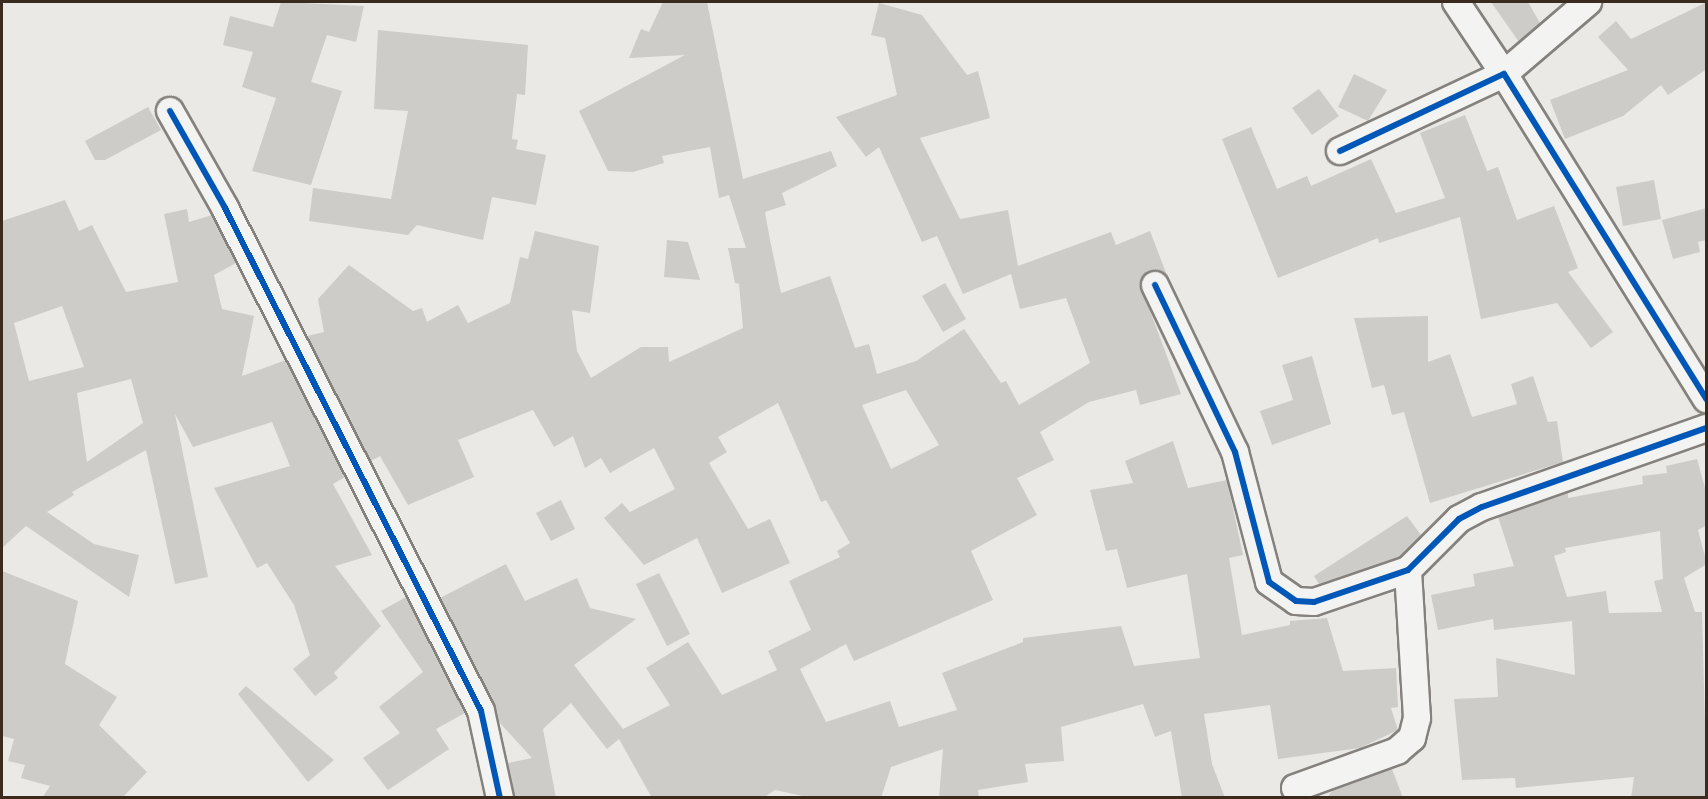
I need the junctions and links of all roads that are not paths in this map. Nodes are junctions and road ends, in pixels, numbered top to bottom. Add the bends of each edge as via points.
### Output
1 (1456, 2) edge
2 (1588, 2) edge
3 (1504, 74) junction
4 (170, 111) dead end
5 (1340, 151) dead end
6 (1155, 285) dead end
7 (1707, 399) edge
8 (1707, 428) edge
9 (1408, 570) junction
10 (1295, 788) dead end
11 (500, 798) edge

1 - 3 street
2 - 3 street
3 - 5 street
3 - 7 street
4 - 11 street via 225,208 481,711
6 - 9 street via 1235,452 1269,582 1296,601 1314,602
8 - 9 street via 1482,507 1459,519
9 - 10 street via 1417,718 1412,738 1397,751

